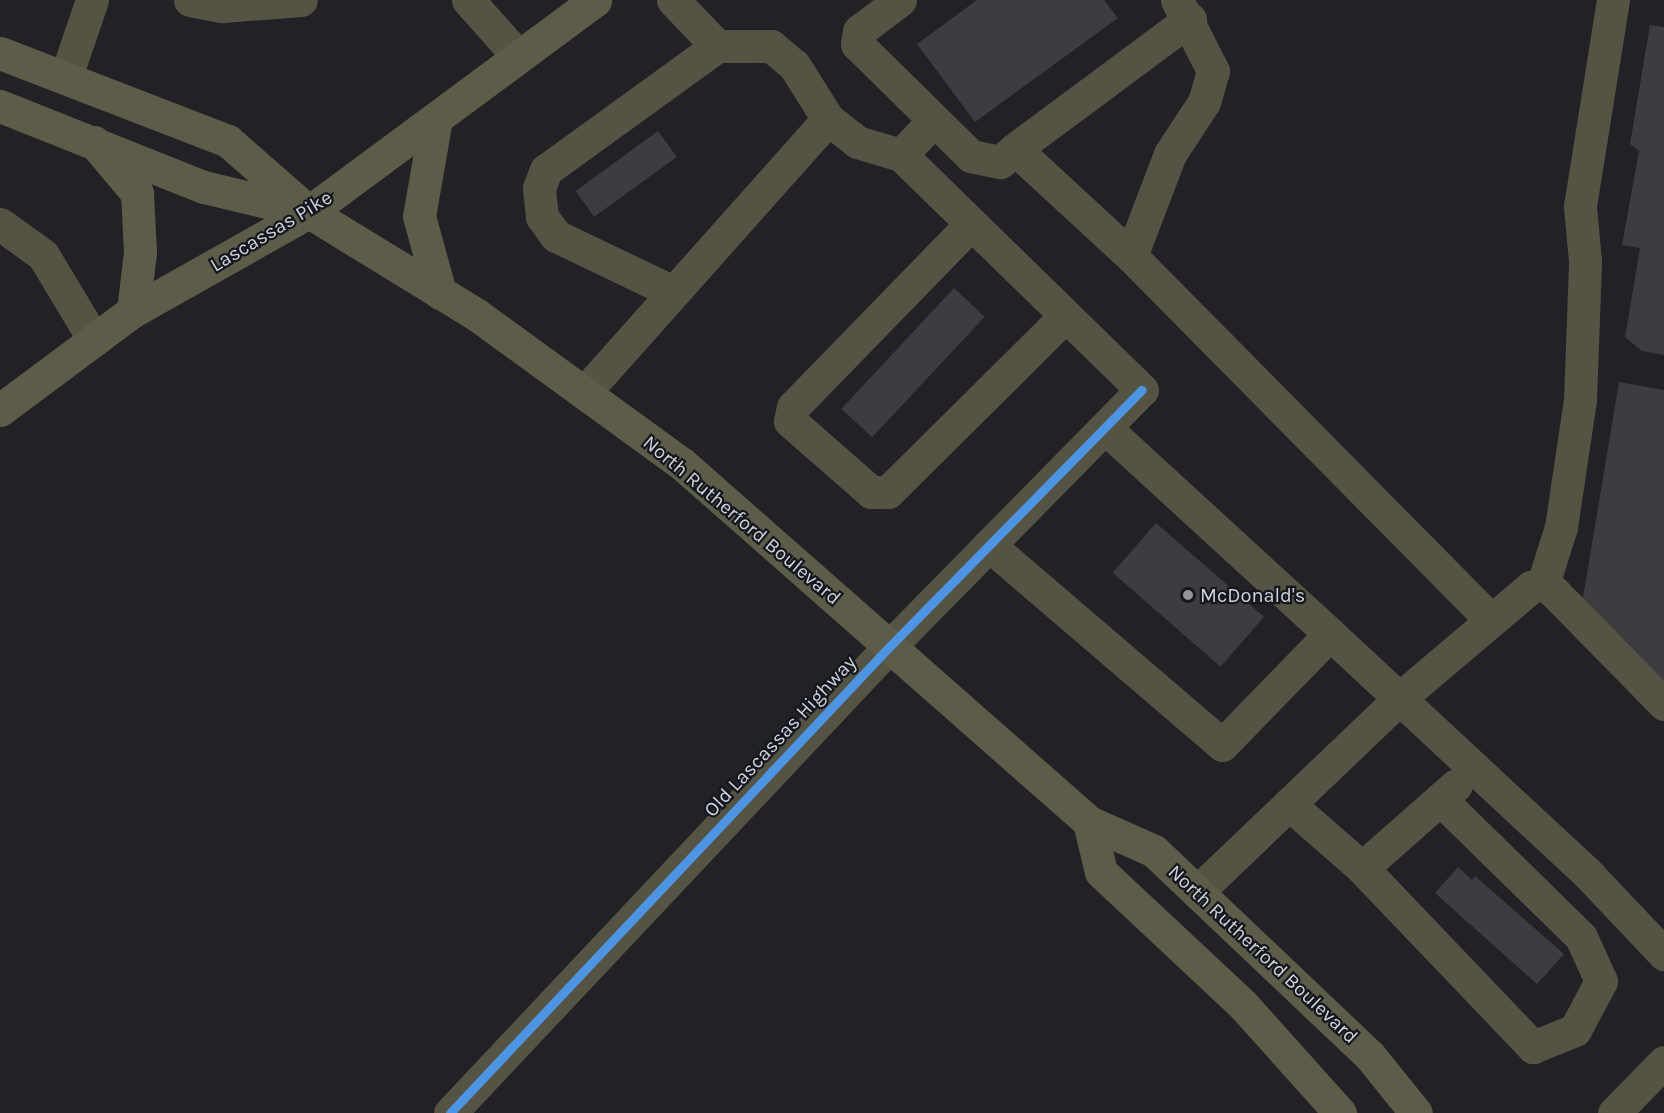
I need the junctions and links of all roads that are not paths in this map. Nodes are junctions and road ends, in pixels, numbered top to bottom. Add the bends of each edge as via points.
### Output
1 (92, 0) edge
2 (190, 0) edge
3 (301, 0) edge
4 (468, 0) edge
5 (595, 0) edge
6 (673, 0) edge
7 (900, 0) edge
8 (1612, 0) edge
9 (1184, 9) edge
10 (717, 46) junction
11 (0, 53) edge
12 (517, 56) junction
13 (66, 76) junction
14 (0, 106) edge
15 (436, 119) junction
16 (828, 119) junction
17 (934, 120) junction
18 (91, 138) junction
19 (1015, 149) junction
20 (901, 155) junction
21 (309, 212) junction
22 (0, 224) edge
23 (971, 224) junction
24 (1131, 255) junction
25 (671, 291) junction
26 (440, 292) junction
27 (133, 311) junction
28 (1065, 316) junction
29 (94, 339) junction
30 (584, 393) junction
31 (0, 410) edge
32 (1105, 428) junction
33 (989, 545) junction
34 (1544, 584) junction
35 (1489, 618) junction
36 (1330, 634) junction
37 (890, 646) junction
38 (1400, 698) junction
39 (1664, 704) edge
40 (1475, 768) junction
41 (1440, 799) junction
42 (1289, 804) junction
43 (1089, 822) junction
44 (1362, 868) junction
45 (1197, 892) junction
46 (1664, 954) edge
47 (1664, 1062) edge
48 (450, 1113) edge
49 (1341, 1113) edge
50 (1416, 1113) edge
51 (1614, 1113) edge

1 - 13 street
2 - 3 street via 222,6
4 - 12 street
5 - 12 main road, Lascassas Pike
6 - 10 street
7 - 17 street via 859,32 857,44
8 - 34 street via 1580,206 1585,261 1580,400 1561,527
9 - 19 street
9 - 24 street via 1213,71 1204,102 1170,154
10 - 16 street via 771,46 794,65
10 - 25 street via 546,170 539,188 542,217 556,236
11 - 13 main road
12 - 15 main road, Lascassas Pike
13 - 21 main road via 228,141
14 - 18 main road
15 - 21 main road, Lascassas Pike
15 - 26 main road via 419,216
16 - 20 street via 856,142
16 - 25 street
17 - 19 street via 971,156 1000,162
17 - 20 street
18 - 21 main road via 204,187
18 - 27 main road via 137,193 140,252
19 - 24 street
20 - 23 street
21 - 26 main road, North Rutherford Boulevard
21 - 27 main road, Lascassas Pike
22 - 29 street via 43,255
23 - 28 street
23 - 28 street via 793,407 790,421 871,492 888,492
24 - 35 street
25 - 30 street
26 - 30 main road, North Rutherford Boulevard
27 - 29 main road, Lascassas Pike
28 - 32 street, Old Lascassas Highway via 1142,390
29 - 31 main road, Lascassas Pike
30 - 37 main road, North Rutherford Boulevard via 681,463
32 - 33 street, Old Lascassas Highway
32 - 36 street
33 - 36 street via 1222,745
33 - 37 street, Old Lascassas Highway
34 - 35 street via 1531,586
34 - 39 street
35 - 38 street
36 - 38 street
37 - 43 main road, North Rutherford Boulevard
37 - 48 street, Old Lascassas Highway
38 - 40 street
38 - 42 street
40 - 41 street
40 - 46 street
41 - 44 street
41 - 44 street via 1581,937 1601,981 1575,1030 1533,1047
42 - 44 street
42 - 45 street
43 - 45 main road, North Rutherford Boulevard via 1154,851
43 - 49 main road via 1101,872 1244,1006
45 - 50 main road, North Rutherford Boulevard via 1370,1056
47 - 51 street

